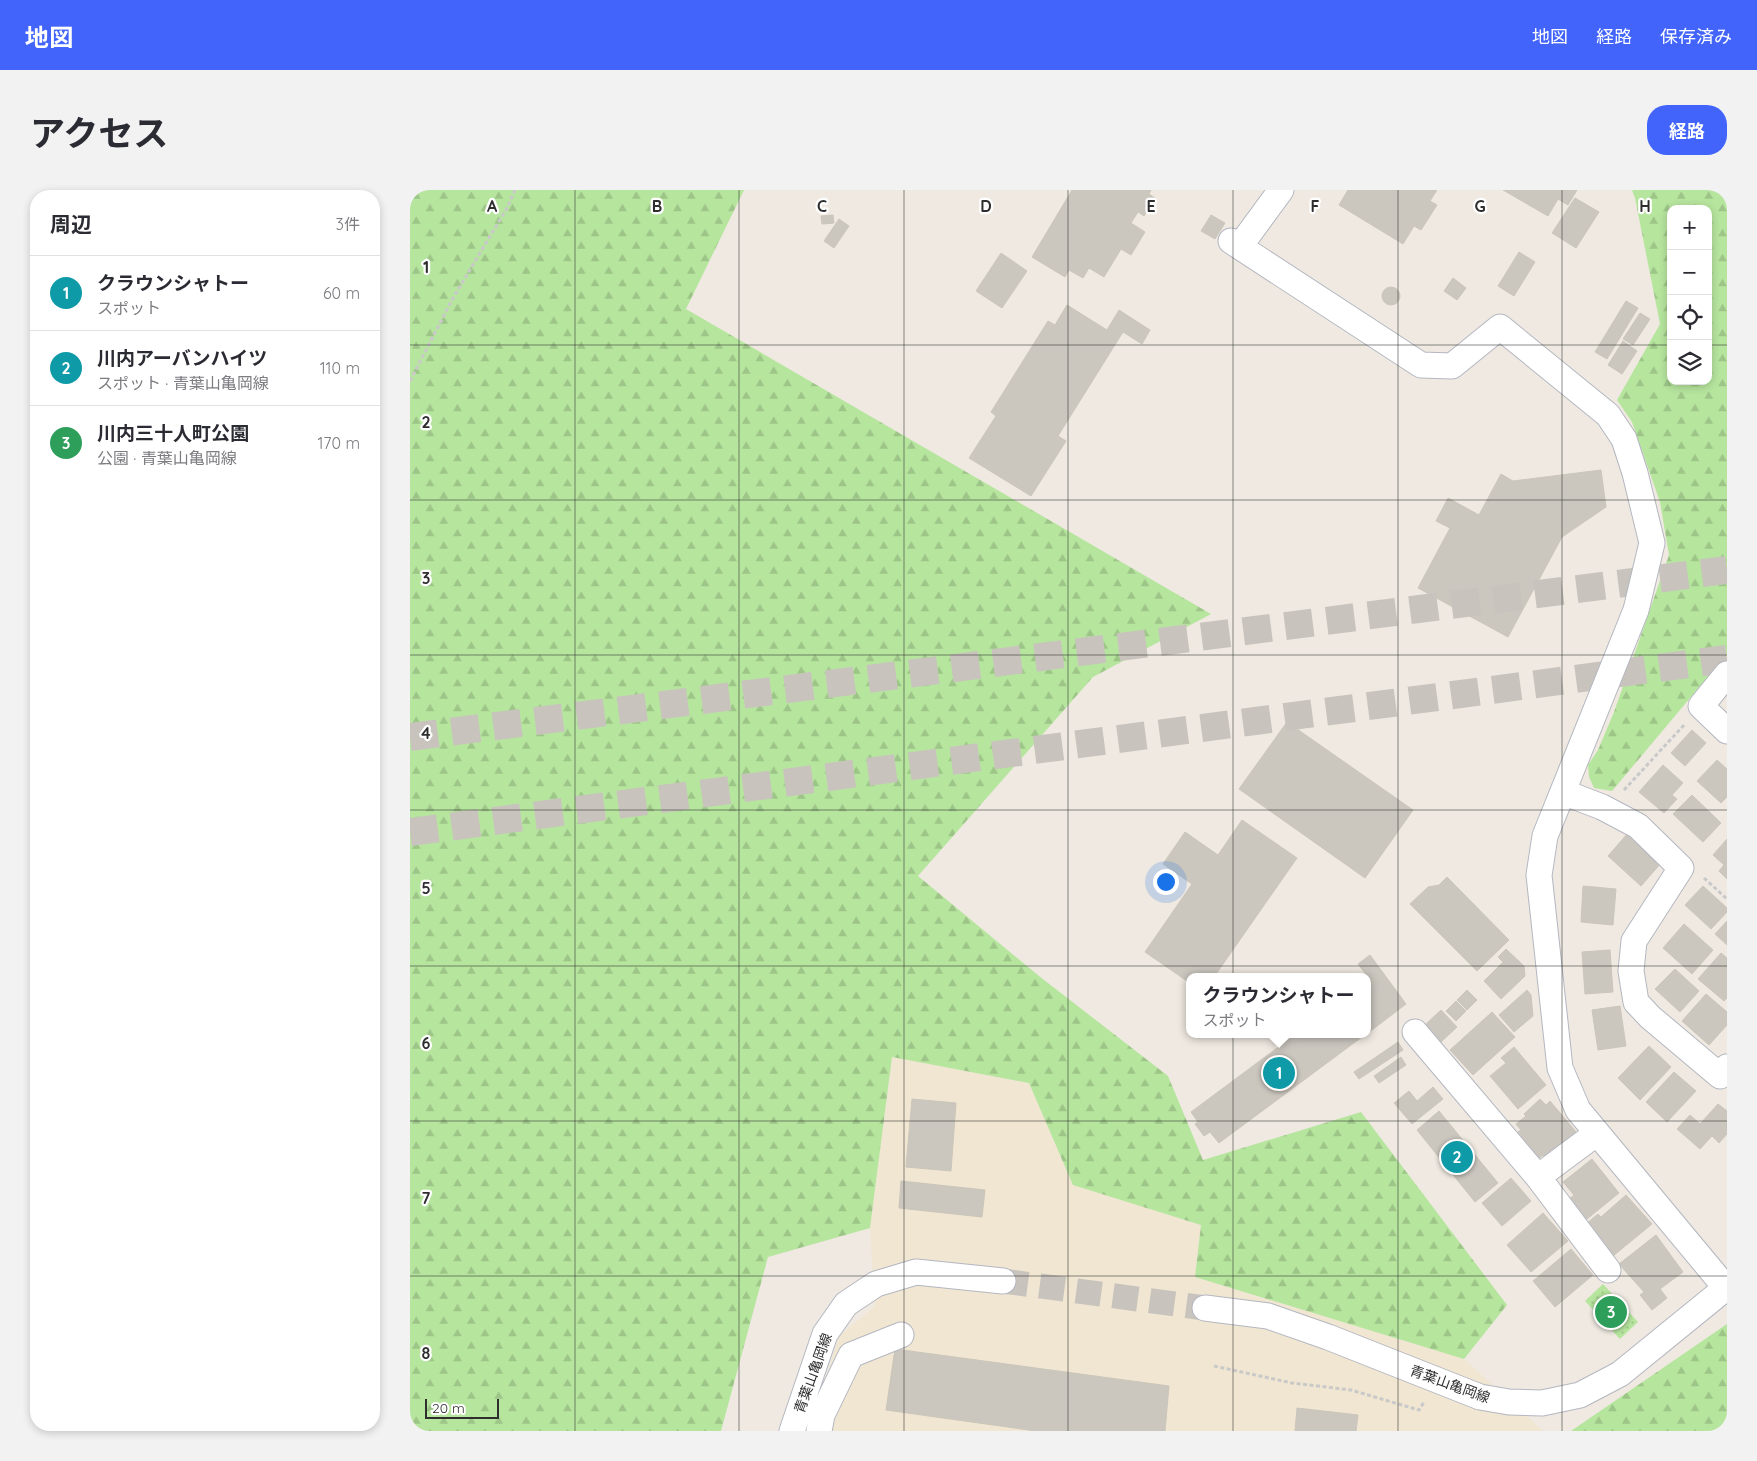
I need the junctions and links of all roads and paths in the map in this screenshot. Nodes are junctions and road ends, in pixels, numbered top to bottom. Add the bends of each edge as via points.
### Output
1 (515, 190) edge
2 (1281, 190) edge
3 (410, 381) edge
4 (1727, 674) edge
5 (1686, 723) dead end
6 (1727, 731) edge
7 (1627, 787) dead end
8 (1563, 792) junction
9 (1681, 868) junction
10 (1727, 899) edge
11 (1415, 1032) dead end
12 (1727, 1067) edge
13 (1597, 1133) junction
14 (1538, 1177) junction
15 (1608, 1270) dead end
16 (1003, 1281) tunnel mouth
17 (1727, 1288) edge
18 (1205, 1308) tunnel mouth
19 (902, 1335) dead end
20 (1214, 1366) dead end
21 (1439, 1381) junction
22 (792, 1431) edge
23 (819, 1431) edge

1 - 3 path
2 - 8 street via 1236,243 1421,365 1452,366 1500,327 1608,415 1624,439 1652,543 1636,610
4 - 6 street via 1701,706
5 - 7 path
8 - 9 street via 1607,809 1638,826
8 - 13 street via 1545,836 1539,875 1560,1068 1578,1110
9 - 10 path via 1696,872
9 - 12 street via 1634,941 1631,971 1636,1002 1720,1076
11 - 14 street
13 - 14 street
13 - 17 street
14 - 15 street
16 - 22 street, 青葉山亀岡線 via 916,1272 876,1284 846,1304 825,1334
17 - 21 street, 青葉山亀岡線 via 1620,1374 1580,1395 1542,1403 1509,1402 1480,1397
18 - 21 street, 青葉山亀岡線 via 1268,1316
19 - 23 street via 851,1355 822,1416
20 - 21 path via 1292,1383 1351,1390 1419,1410

